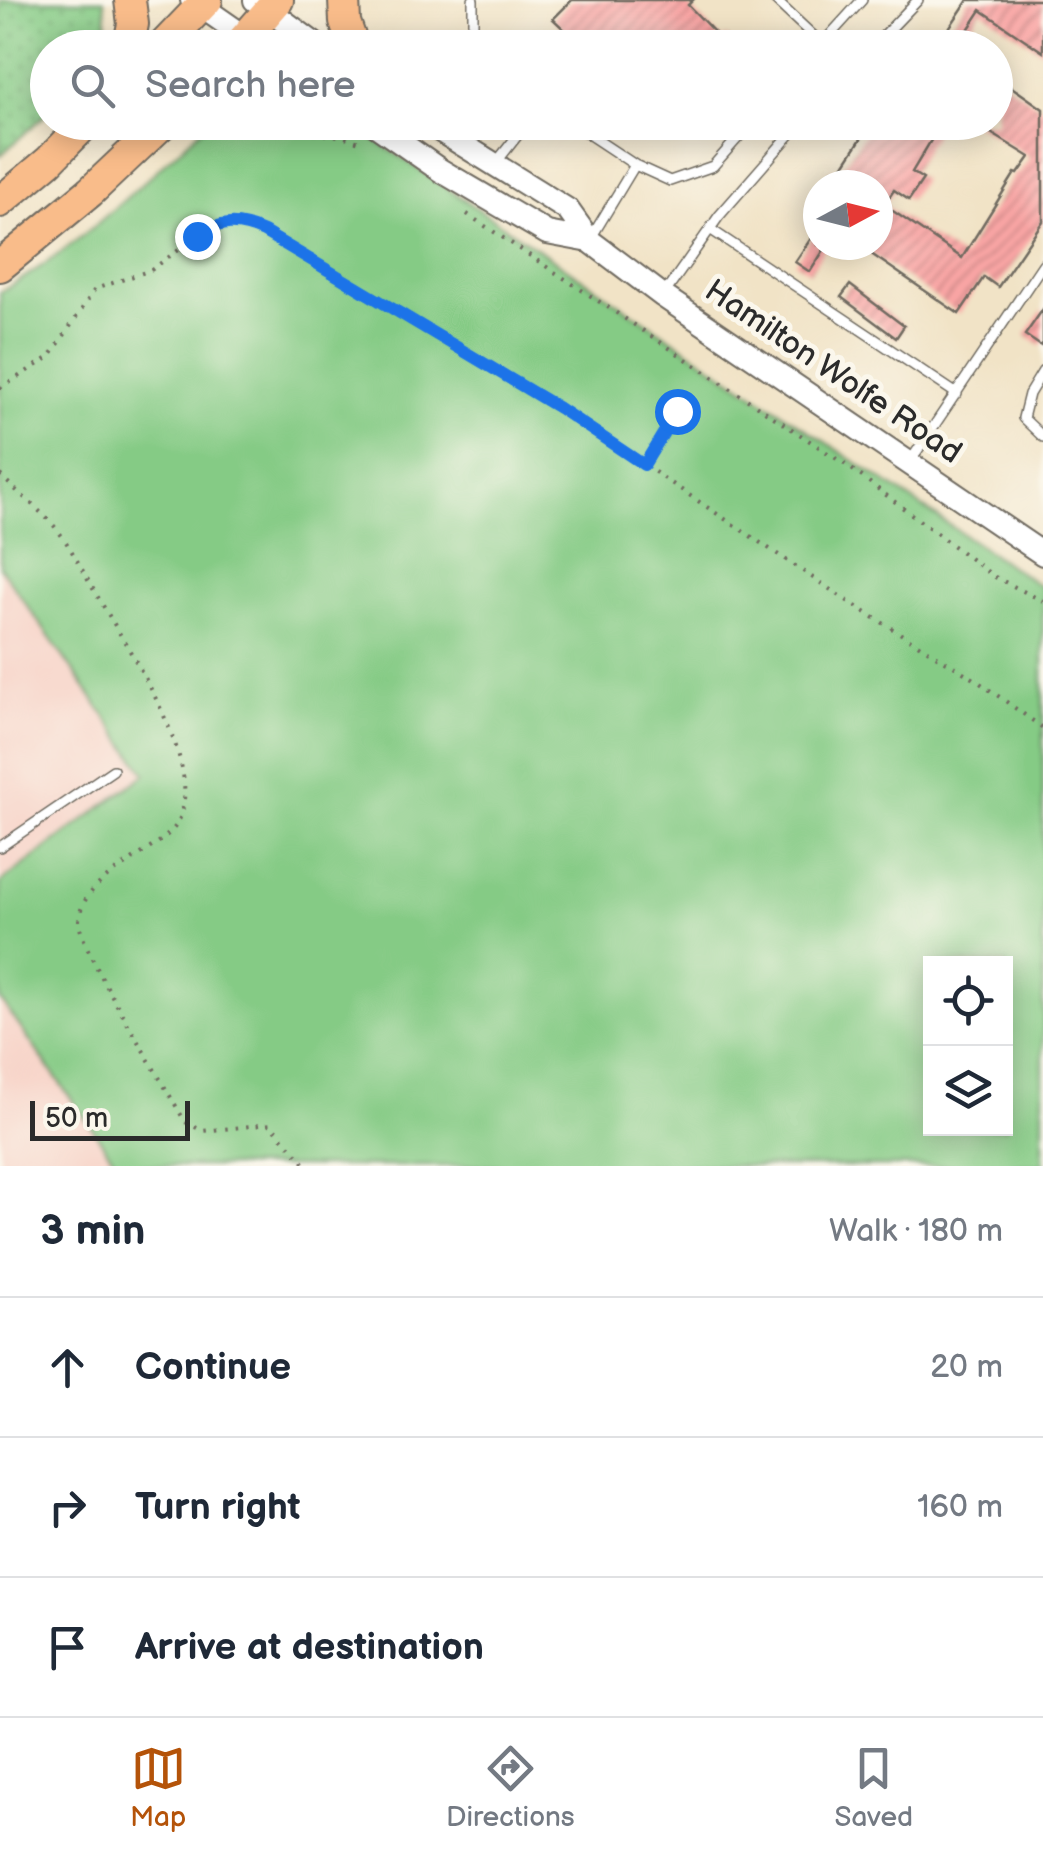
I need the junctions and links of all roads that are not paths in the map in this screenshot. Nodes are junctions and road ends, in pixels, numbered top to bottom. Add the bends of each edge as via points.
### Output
1 (130, 0) edge
2 (344, 0) edge
3 (473, 0) edge
4 (775, 0) edge
5 (862, 0) edge
6 (918, 0) edge
7 (200, 2) edge
8 (268, 3) edge
9 (131, 30) edge
10 (176, 30) edge
11 (231, 30) edge
12 (254, 30) edge
13 (299, 30) edge
14 (348, 30) edge
15 (473, 30) edge
16 (805, 30) edge
17 (835, 30) edge
18 (889, 30) edge
19 (69, 140) edge
20 (145, 140) edge
21 (380, 140) edge
22 (454, 140) edge
23 (514, 140) edge
24 (597, 140) edge
25 (736, 140) edge
26 (786, 140) edge
27 (635, 165) junction
28 (494, 166) junction
29 (0, 202) edge
30 (710, 228) junction
31 (590, 241) junction
32 (1043, 264) edge
33 (0, 266) edge
34 (663, 296) junction
35 (1043, 371) edge
36 (957, 394) junction
37 (1043, 437) edge
38 (910, 462) junction
39 (1043, 554) edge
40 (113, 770) dead end
41 (0, 847) edge

1 - 9 main road
2 - 14 main road
3 - 15 lane
4 - 16 lane
5 - 17 lane
6 - 18 lane
7 - 10 main road
7 - 11 street
8 - 12 main road
8 - 13 street
19 - 29 main road
20 - 33 main road
21 - 31 street, Hamilton Wolfe Road via 546,233
22 - 28 street, Hamilton Wolfe Road
23 - 28 lane
24 - 27 lane
25 - 27 lane via 713,166 670,181
26 - 30 lane
27 - 31 lane
28 - 31 street, Hamilton Wolfe Road via 568,210
30 - 34 lane
30 - 36 lane
31 - 34 street, Hamilton Wolfe Road
32 - 36 lane
34 - 38 street, Hamilton Wolfe Road
35 - 37 lane via 1023,418
36 - 38 lane
38 - 39 street, Hamilton Wolfe Road
40 - 41 lane

